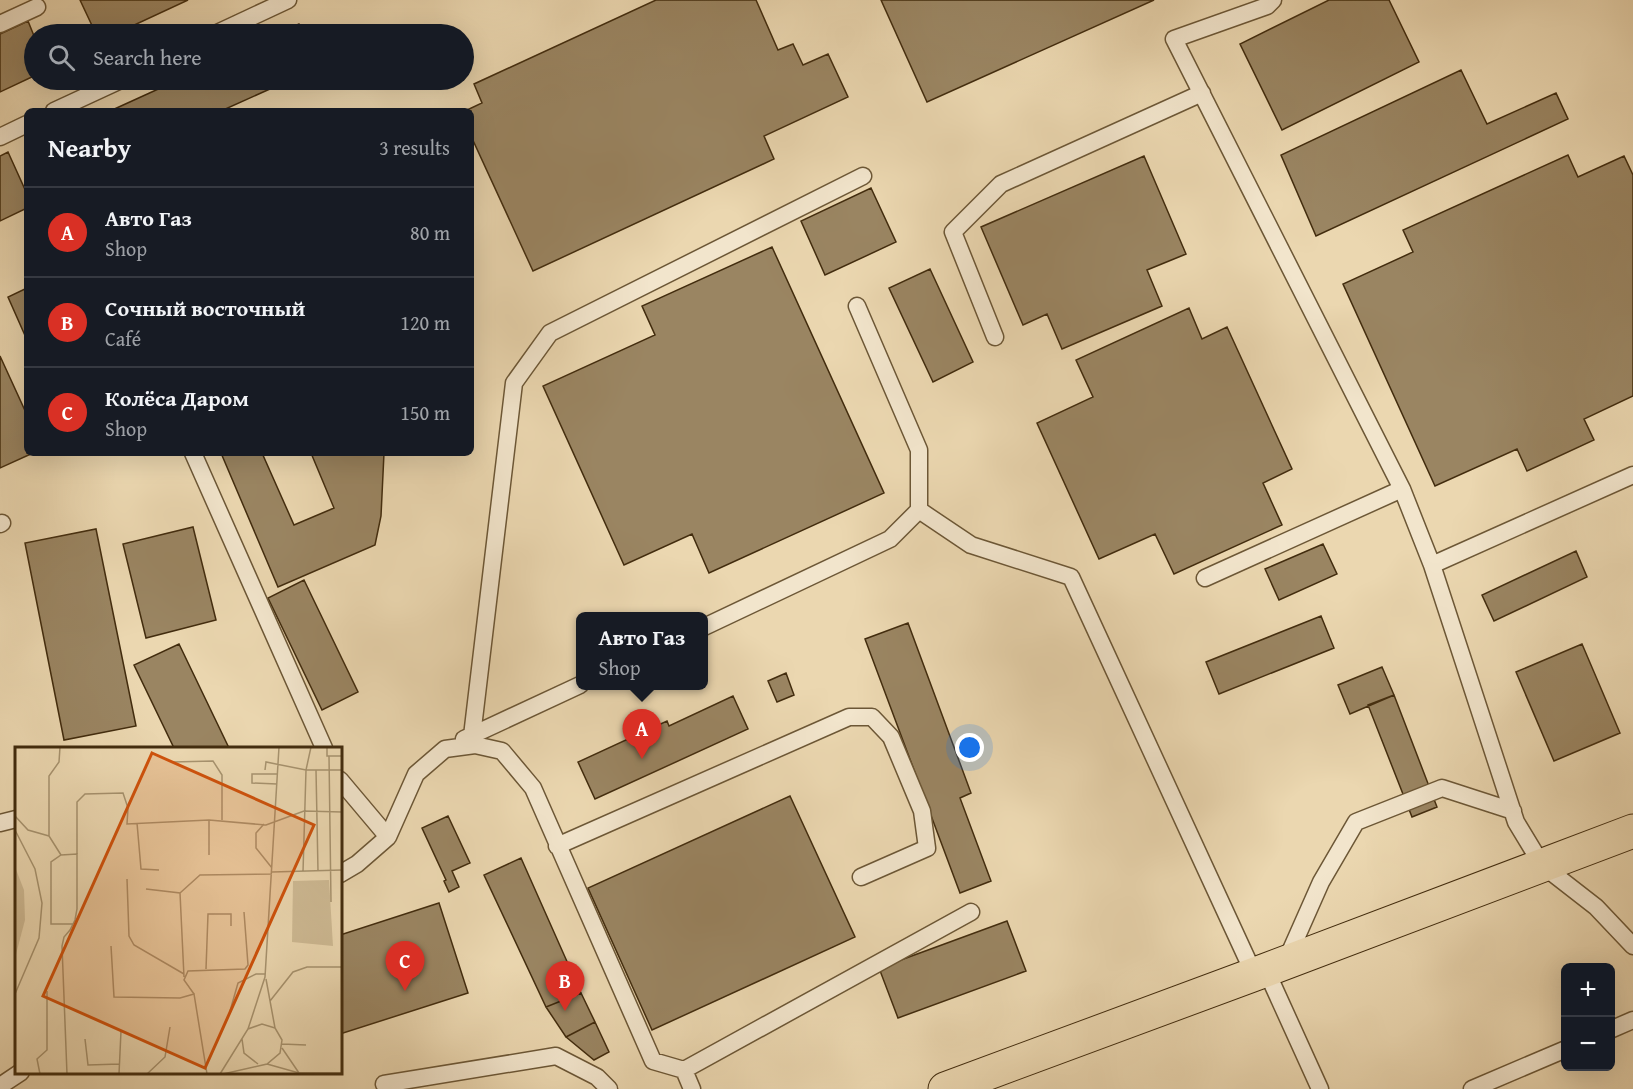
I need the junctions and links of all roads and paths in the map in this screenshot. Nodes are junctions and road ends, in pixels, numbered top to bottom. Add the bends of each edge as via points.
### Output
1 (288, 0) edge
2 (1273, 0) edge
3 (37, 7) dead end
4 (0, 24) edge
5 (236, 24) edge
6 (99, 90) edge
7 (1202, 93) junction
8 (60, 108) edge
9 (24, 125) edge
10 (0, 137) edge
11 (863, 176) dead end
12 (857, 306) dead end
13 (995, 337) dead end
14 (194, 456) edge
15 (1633, 475) edge
16 (1402, 489) junction
17 (919, 510) junction
18 (1432, 565) junction
19 (1205, 578) dead end
20 (708, 625) edge
21 (576, 687) edge
22 (472, 736) junction
23 (324, 747) edge
24 (445, 748) junction
25 (342, 782) edge
26 (1513, 811) junction
27 (15, 819) edge
28 (0, 823) edge
29 (1633, 831) edge
30 (388, 837) junction
31 (557, 846) junction
32 (1542, 866) junction
33 (342, 873) edge
34 (861, 877) dead end
35 (971, 912) dead end
36 (1633, 946) edge
37 (1268, 969) junction
38 (1633, 1020) edge
39 (1615, 1028) edge
40 (1561, 1051) edge
41 (684, 1070) junction
42 (18, 1074) edge
43 (384, 1084) dead end
44 (0, 1086) edge
45 (609, 1089) edge
46 (692, 1089) edge
47 (945, 1089) edge
48 (1320, 1089) edge
49 (1472, 1089) edge

1 - 5 lane
2 - 7 lane via 1267,6 1174,39
3 - 4 lane
6 - 8 lane
7 - 13 lane via 1001,184 952,232
7 - 16 lane
9 - 10 lane
11 - 22 lane via 550,333 514,383
12 - 17 lane via 919,450
14 - 23 lane
15 - 18 lane
16 - 18 lane
16 - 19 lane
17 - 20 lane via 890,539
17 - 37 lane via 971,545 1071,577
18 - 26 lane
21 - 22 lane
22 - 24 lane
24 - 30 lane via 416,774
24 - 31 lane via 475,745 502,751 533,788
25 - 30 lane
26 - 32 lane
26 - 37 lane via 1442,788 1356,822
27 - 28 lane
29 - 32 main road
30 - 33 lane
31 - 34 lane via 849,717 872,717 891,737 922,811 927,848
31 - 41 lane via 653,1061
32 - 36 lane via 1596,907
32 - 37 main road
35 - 41 lane
37 - 47 main road
37 - 48 lane
38 - 39 lane
40 - 49 lane
41 - 46 lane
42 - 44 lane
43 - 45 lane via 556,1056 597,1077

